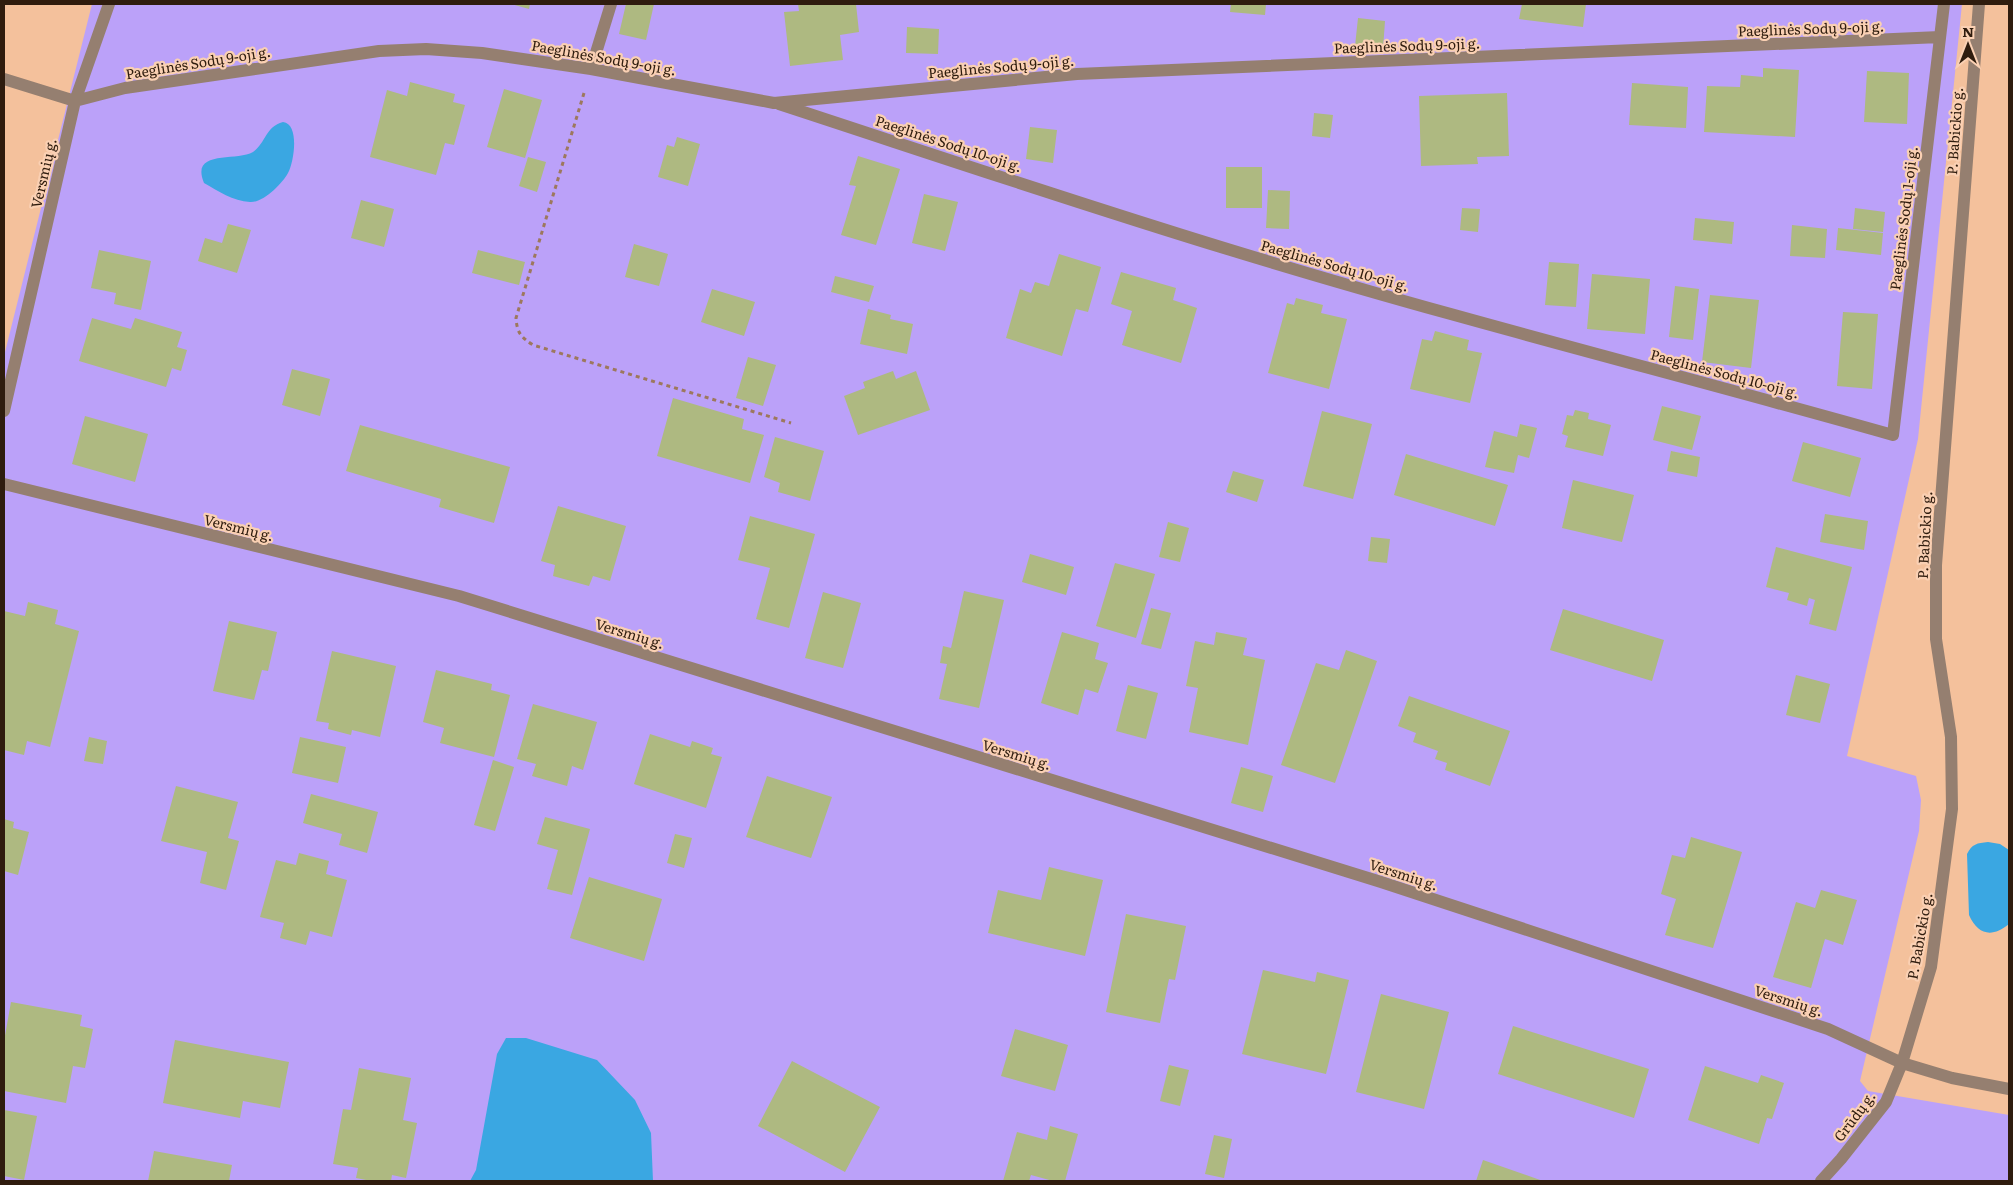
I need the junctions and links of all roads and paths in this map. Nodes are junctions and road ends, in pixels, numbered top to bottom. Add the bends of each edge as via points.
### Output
1 (108, 4) edge
2 (611, 4) edge
3 (1944, 4) edge
4 (1979, 4) edge
5 (1940, 37) junction
6 (591, 69) junction
7 (4, 79) edge
8 (75, 101) junction
9 (774, 103) junction
10 (4, 411) edge
11 (791, 423) dead end
12 (1893, 435) joint
13 (4, 484) edge
14 (1902, 1063) junction
15 (2009, 1089) edge
16 (1821, 1181) edge

1 - 8 street, Versmių g.
2 - 6 street
3 - 5 street, Paeglinės Sodų 1-oji g.
4 - 14 street, P. Babickio g. via 1936,565 1936,640 1951,737 1952,809 1931,967
5 - 9 street, Paeglinės Sodų 9-oji g. via 1077,74
5 - 12 street, Paeglinės Sodų 1-oji g.
6 - 8 street, Paeglinės Sodų 9-oji g. via 482,53 426,49 378,51 125,88
6 - 9 street, Paeglinės Sodų 9-oji g.
6 - 11 path via 516,318 517,330 532,346
7 - 8 street
8 - 10 street, Versmių g.
9 - 12 street, Paeglinės Sodų 10-oji g. via 1256,258
13 - 14 street, Versmių g. via 460,596 1381,882 1828,1029
14 - 15 street, Versmių g. via 1952,1078
14 - 16 street, Grūdų g. via 1886,1102

